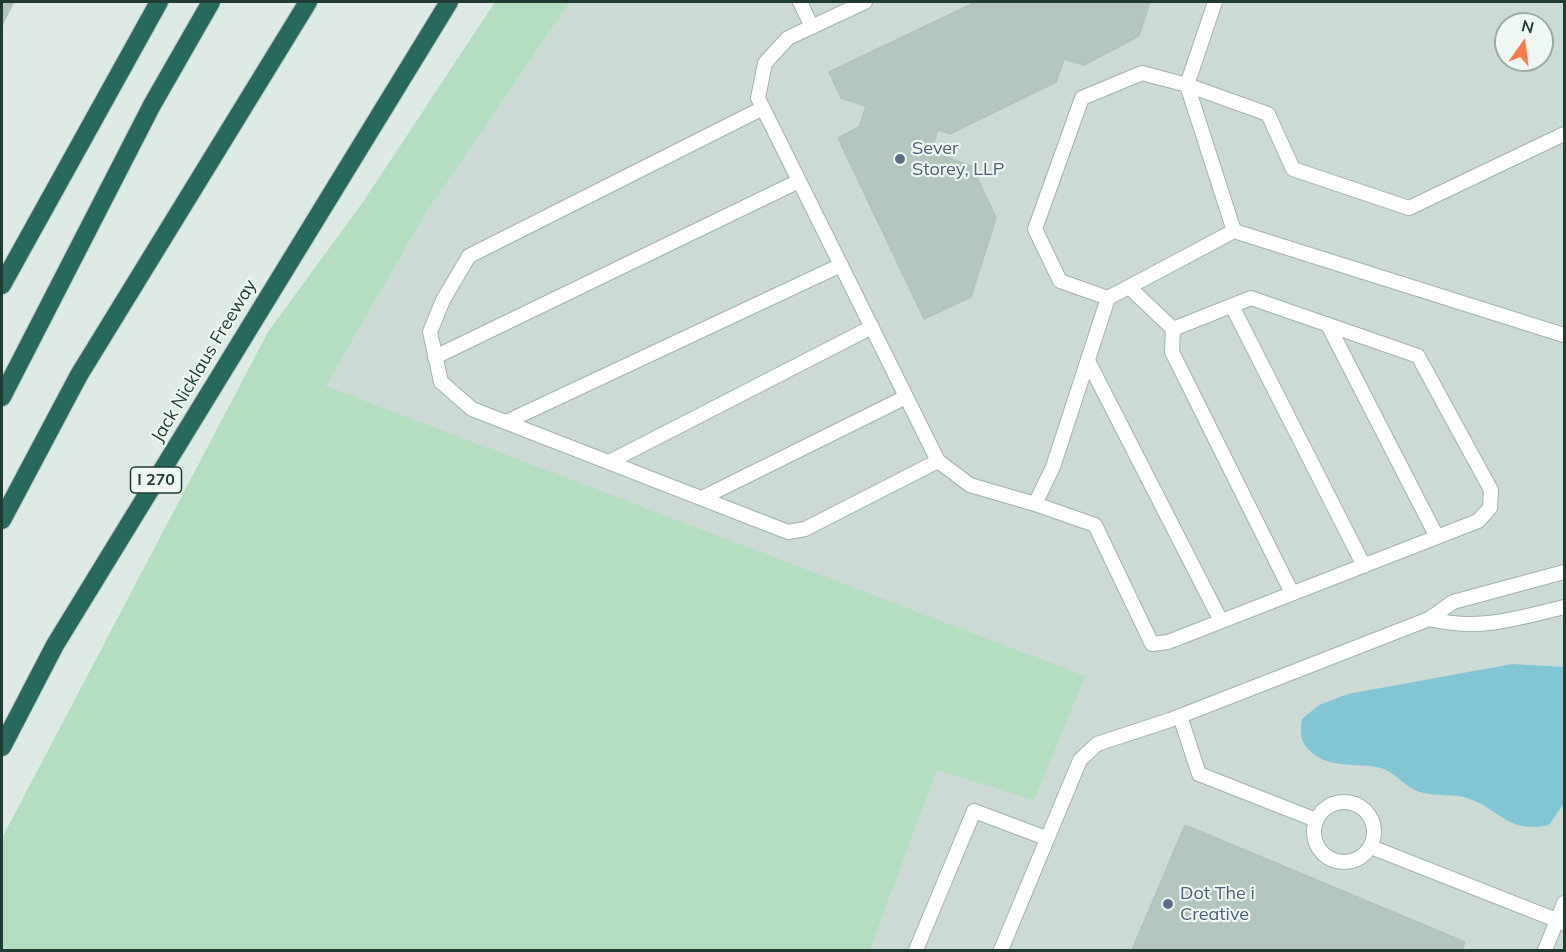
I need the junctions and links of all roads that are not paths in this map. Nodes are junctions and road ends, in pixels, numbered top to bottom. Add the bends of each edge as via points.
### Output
1 (159, 2) edge
2 (211, 2) edge
3 (308, 2) edge
4 (448, 2) edge
5 (800, 2) edge
6 (865, 2) edge
7 (1215, 2) edge
8 (812, 27) junction
9 (1187, 85) junction
10 (763, 108) junction
11 (1564, 134) edge
12 (799, 181) junction
13 (1233, 231) junction
14 (841, 265) junction
15 (2, 285) edge
16 (1129, 287) junction
17 (1108, 298) junction
18 (1232, 306) junction
19 (1328, 325) junction
20 (872, 327) junction
21 (1173, 329) junction
22 (1564, 335) edge
23 (435, 357) junction
24 (1088, 361) junction
25 (2, 397) edge
26 (906, 397) junction
27 (506, 422) junction
28 (938, 460) junction
29 (609, 462) junction
30 (702, 498) junction
31 (1035, 504) junction
32 (2, 520) edge
33 (1437, 537) junction
34 (1364, 566) junction
35 (1564, 572) edge
36 (1292, 593) junction
37 (1564, 607) edge
38 (1429, 619) junction
39 (1221, 621) junction
40 (1180, 716) junction
41 (2, 747) edge
42 (1316, 820) junction
43 (1046, 838) junction
44 (1371, 847) junction
45 (1564, 903) edge
46 (1561, 922) edge
47 (916, 951) edge
48 (1001, 951) edge
49 (1545, 951) edge

1 - 15 highway
2 - 25 highway via 152,105
3 - 32 highway via 79,375
4 - 41 highway, Jack Nicklaus Freeway / I 270 via 55,645
5 - 8 lane
6 - 8 lane
7 - 9 lane
8 - 10 lane via 788,38 765,63 758,98
9 - 11 lane via 1268,114 1293,169 1409,208
9 - 13 lane
9 - 17 lane via 1142,73 1082,98 1035,229 1060,281
10 - 12 lane
10 - 23 lane via 469,256 443,300 430,332
12 - 14 lane
12 - 23 lane
13 - 16 lane
13 - 22 lane
14 - 20 lane
14 - 27 lane
16 - 17 lane
16 - 21 lane
17 - 24 lane
18 - 19 lane via 1251,298
18 - 21 lane
18 - 34 lane
19 - 33 lane
19 - 33 lane via 1418,356 1491,490 1490,508 1478,521
20 - 26 lane
20 - 29 lane
21 - 36 lane via 1172,352
23 - 27 lane via 441,382 472,409
24 - 31 lane via 1053,467
24 - 39 lane
26 - 28 lane
26 - 30 lane
27 - 29 lane
28 - 30 lane via 805,529 788,531
28 - 31 lane via 970,485
29 - 30 lane
31 - 39 lane via 1095,525 1152,644 1168,642
33 - 34 lane
34 - 36 lane
35 - 38 lane via 1453,602
36 - 39 lane
37 - 38 lane via 1505,622 1457,626
38 - 40 lane
40 - 42 lane via 1199,774
40 - 43 lane via 1097,744 1080,760
42 - 44 lane via 1315,840 1327,857 1346,863 1357,860
42 - 44 lane via 1330,805 1340,801 1359,805 1372,819
43 - 47 lane via 974,811
43 - 48 lane
44 - 46 lane
45 - 46 lane
46 - 49 lane

